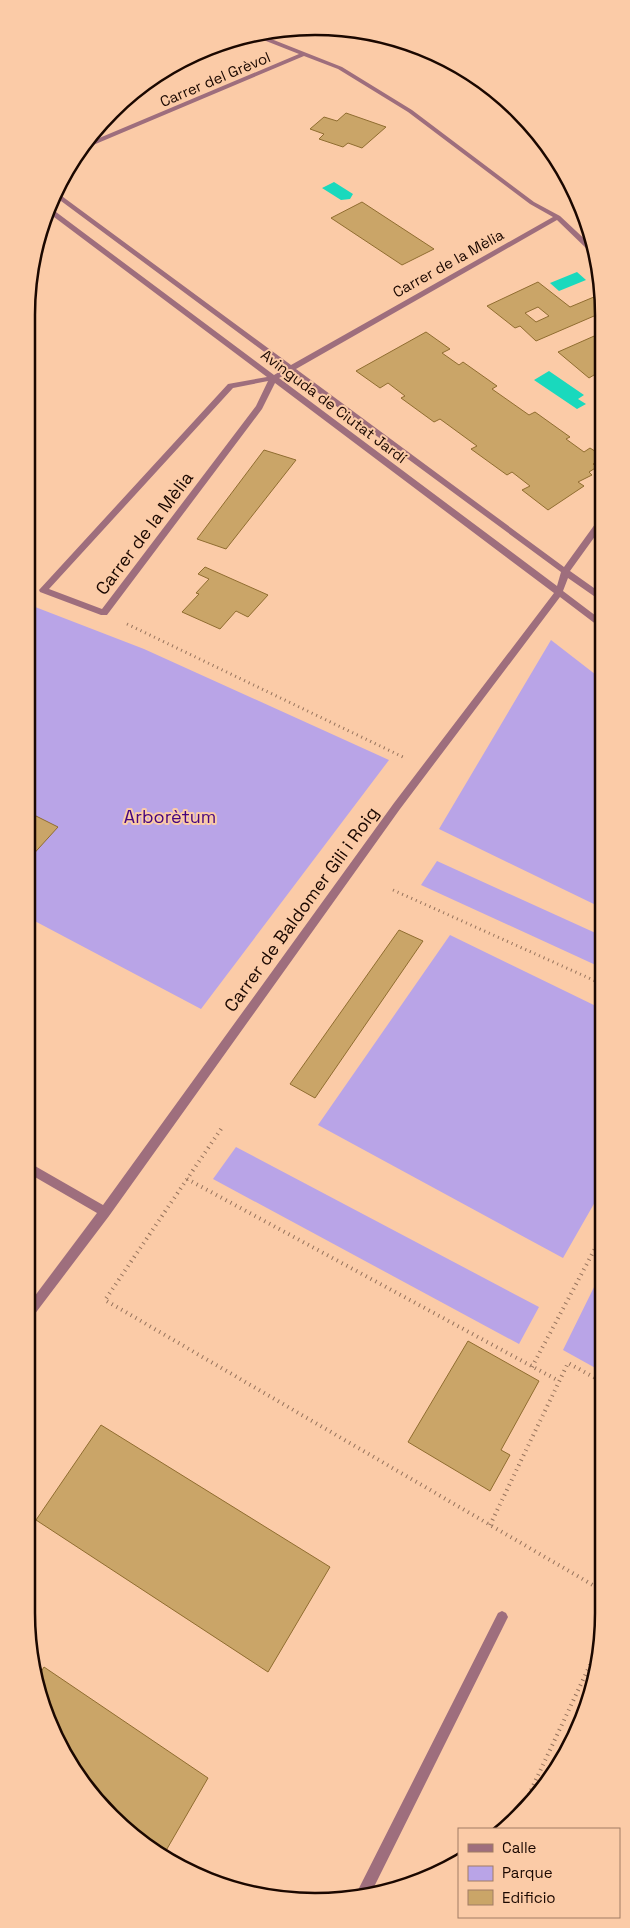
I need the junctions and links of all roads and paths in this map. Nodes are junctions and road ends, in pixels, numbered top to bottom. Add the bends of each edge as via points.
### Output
1 (266, 39) edge
2 (304, 54) junction
3 (94, 144) edge
4 (61, 198) edge
5 (54, 213) edge
6 (558, 217) junction
7 (585, 242) edge
8 (290, 368) junction
9 (274, 378) junction
10 (595, 530) edge
11 (565, 572) junction
12 (559, 592) junction
13 (595, 594) edge
14 (104, 613) junction
15 (595, 619) edge
16 (426, 768) junction
17 (393, 890) dead end
18 (595, 981) edge
19 (221, 1129) dead end
20 (35, 1171) edge
21 (187, 1179) junction
22 (105, 1212) junction
23 (595, 1249) edge
24 (35, 1306) edge
25 (532, 1367) junction
26 (595, 1378) edge
27 (559, 1382) junction
28 (490, 1525) junction
29 (595, 1586) edge
30 (502, 1617) dead end
31 (591, 1663) edge
32 (530, 1793) edge
33 (366, 1889) edge

1 - 2 street
2 - 3 street, Carrer del Grèvol
2 - 6 street via 340,68 410,111 532,203
4 - 8 street, Avinguda de Ciutat Jardí
5 - 9 street, Avinguda de Ciutat Jardí
6 - 7 street
6 - 8 street, Carrer de la Mèlia
8 - 9 street, Carrer de la Mèlia
8 - 11 street, Avinguda de Ciutat Jardí
9 - 12 street, Avinguda de Ciutat Jardí
9 - 14 street, Carrer de la Mèlia via 259,407
9 - 14 street, Carrer de la Mèlia via 232,386 43,590
10 - 11 street, Carrer de Baldomer Gili i Roig
11 - 12 street, Carrer de Baldomer Gili i Roig
11 - 13 street, Avinguda de Ciutat Jardí
12 - 15 street, Avinguda de Ciutat Jardí
12 - 16 street, Carrer de Baldomer Gili i Roig
14 - 16 path
16 - 22 street, Carrer de Baldomer Gili i Roig
17 - 18 path
19 - 21 path
20 - 22 street
21 - 25 path
21 - 28 path via 105,1300
22 - 24 street, Carrer de Baldomer Gili i Roig
23 - 25 path
25 - 27 path
26 - 27 path via 568,1363
27 - 28 path
28 - 29 path
30 - 33 street
31 - 32 path

